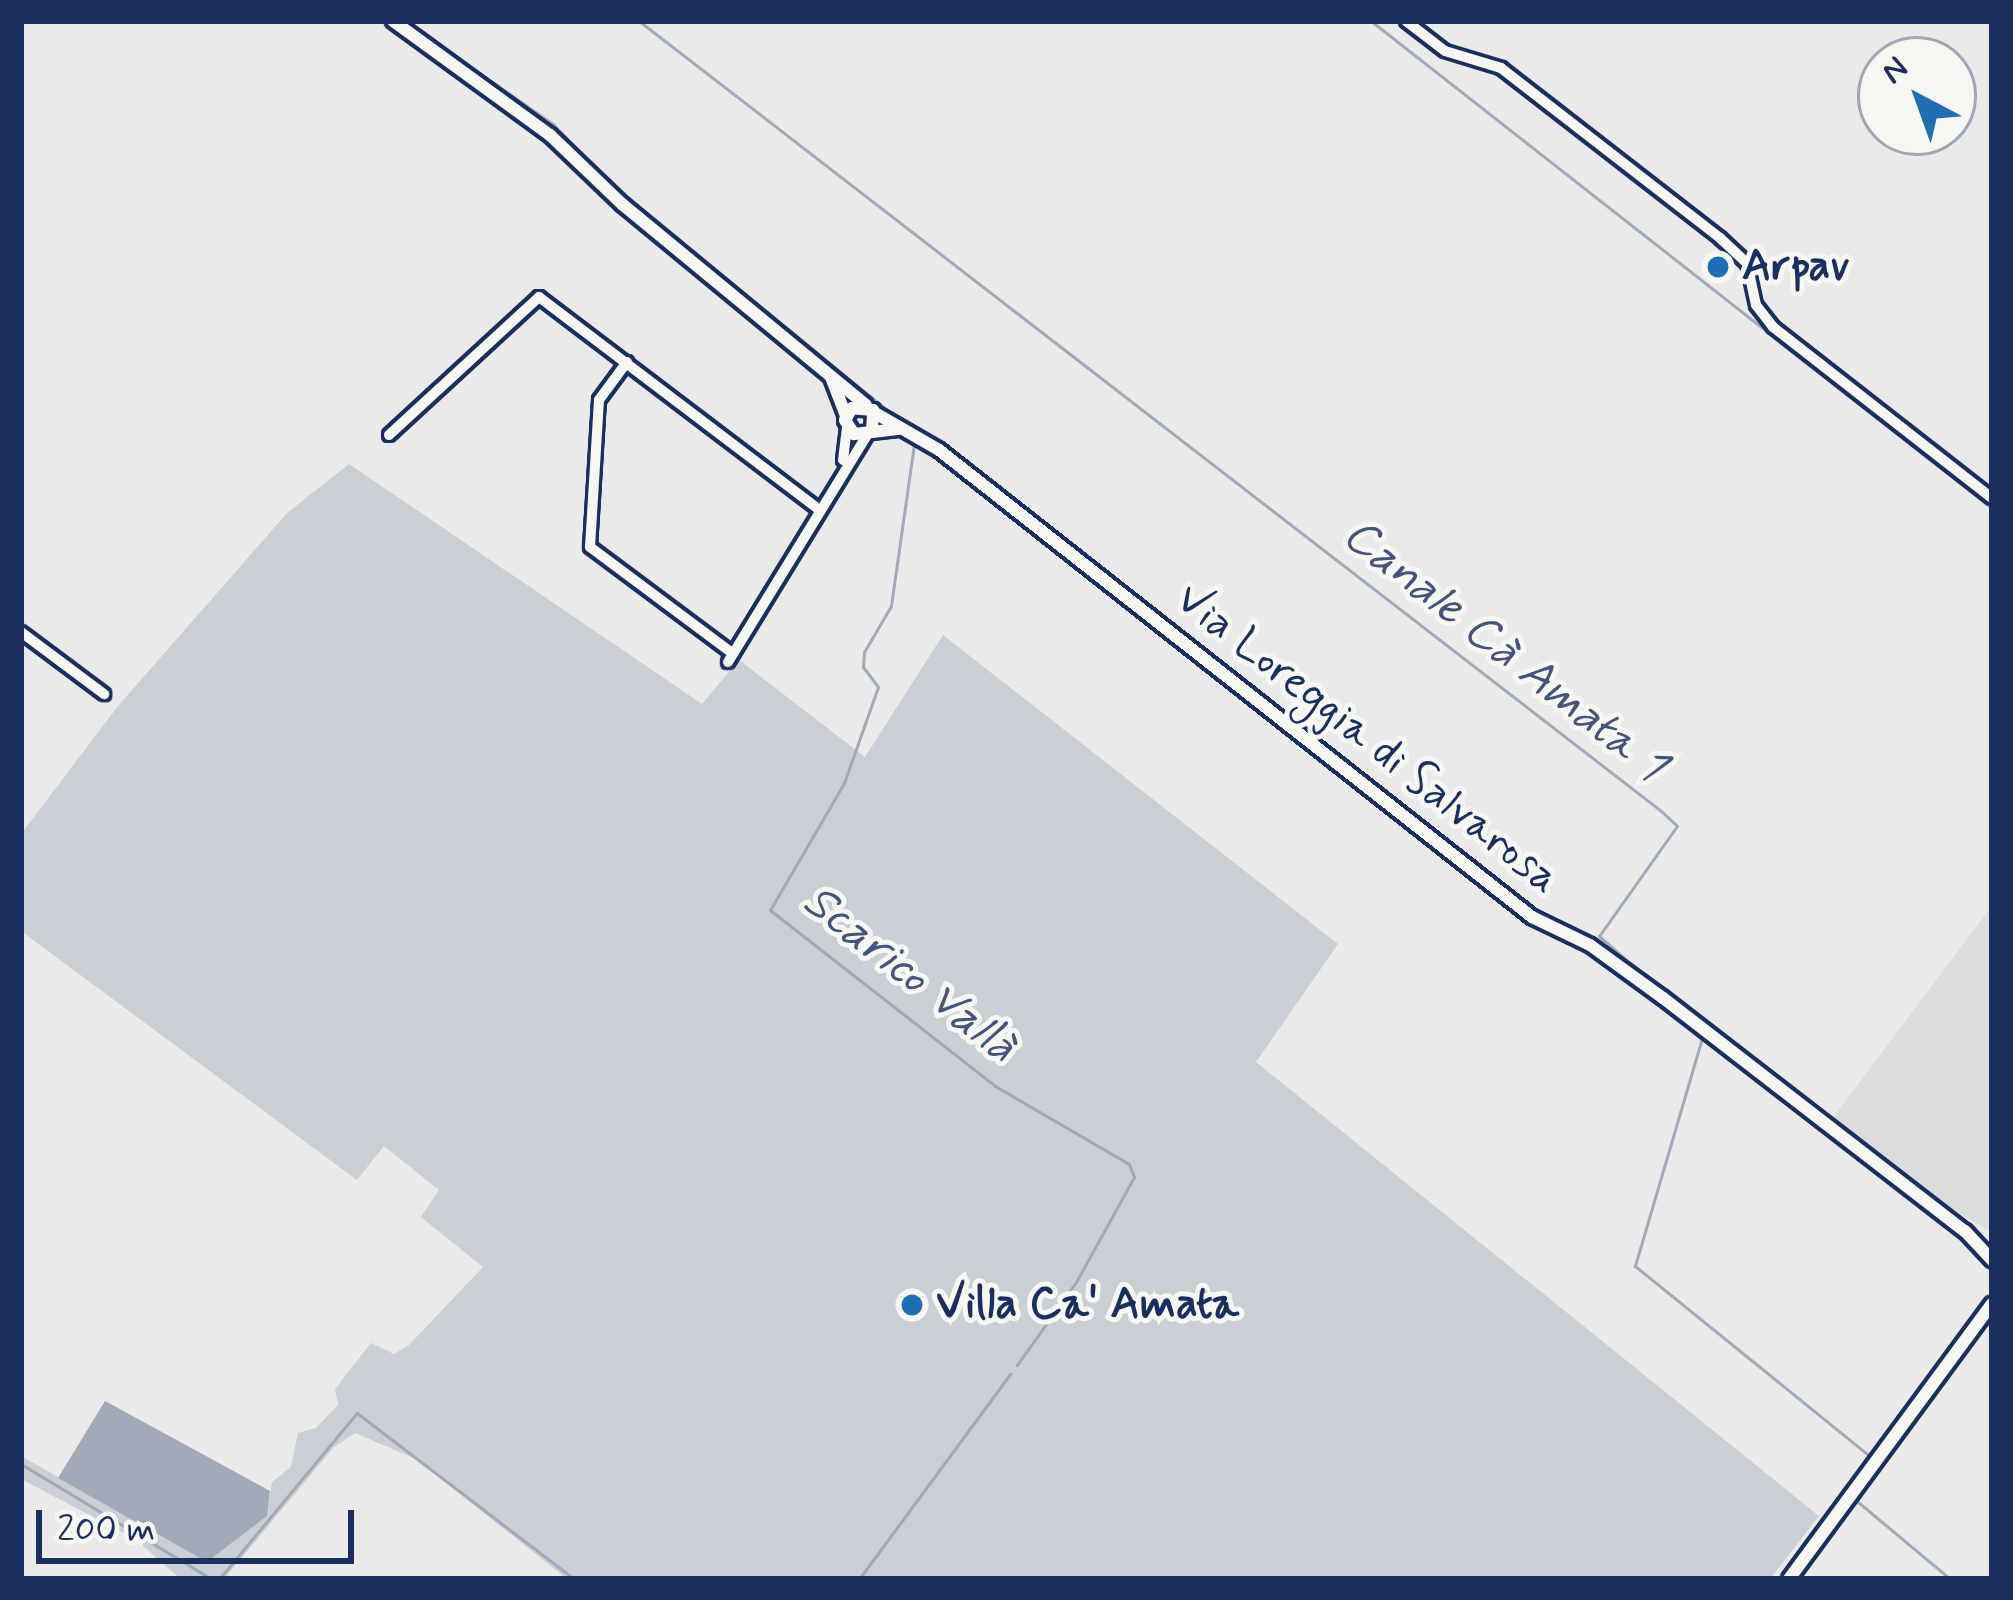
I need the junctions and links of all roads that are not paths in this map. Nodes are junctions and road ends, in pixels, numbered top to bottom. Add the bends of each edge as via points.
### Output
1 (393, 21) edge
2 (1406, 21) edge
3 (627, 362) junction
4 (831, 376) junction
5 (871, 409) junction
6 (847, 422) junction
7 (908, 432) junction
8 (870, 433) junction
9 (389, 435) dead end
10 (843, 465) junction
11 (1992, 498) edge
12 (817, 508) junction
13 (21, 632) edge
14 (104, 694) dead end
15 (1965, 1231) junction
16 (1992, 1245) edge
17 (1992, 1260) edge
18 (1992, 1304) edge
19 (1987, 1320) edge
20 (1789, 1579) edge

1 - 4 street, Via Loreggia di Salvarosa via 508,104
2 - 11 street via 1445,51 1501,68 1720,238 1753,272 1756,305 1772,327
3 - 9 street via 536,298
3 - 12 street
3 - 12 street via 599,400 590,547 730,657
4 - 5 street, Via Loreggia di Salvarosa
4 - 6 street, Via Loreggia di Salvarosa
5 - 6 street
5 - 7 street, Via Loreggia di Salvarosa
5 - 8 street
6 - 8 street
6 - 10 street
7 - 8 street
7 - 15 street, Via Loreggia di Salvarosa via 1532,917 1590,944
8 - 10 street
10 - 12 street
13 - 14 street
15 - 16 street, Via Loreggia di Salvarosa
15 - 17 street, Via Loreggia di Salvarosa
18 - 19 street
19 - 20 street

